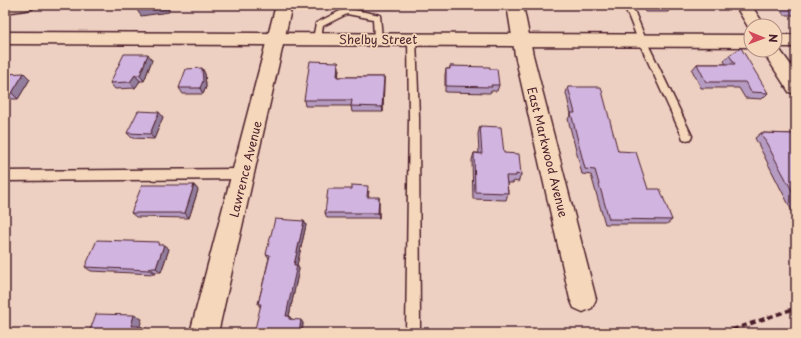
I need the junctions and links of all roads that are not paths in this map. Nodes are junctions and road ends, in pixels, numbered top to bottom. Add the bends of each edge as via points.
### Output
1 (26, 5) edge
2 (284, 5) edge
3 (515, 5) edge
4 (628, 5) edge
5 (743, 5) edge
6 (5, 8) edge
7 (346, 8) edge
8 (751, 18) edge
9 (5, 38) edge
10 (277, 39) junction
11 (317, 39) junction
12 (378, 39) junction
13 (412, 39) junction
14 (522, 40) junction
15 (642, 40) junction
16 (743, 40) edge
17 (783, 41) edge
18 (796, 41) edge
19 (776, 58) edge
20 (796, 87) edge
21 (687, 136) dead end
22 (243, 174) junction
23 (5, 176) edge
24 (583, 299) dead end
25 (204, 333) edge
26 (413, 333) edge

1 - 6 main road
2 - 10 main road, Lawrence Avenue
3 - 14 main road, East Markwood Avenue
4 - 15 lane
5 - 8 main road
7 - 11 lane via 319,25
7 - 12 lane via 377,17
9 - 10 main road, Shelby Street
10 - 11 main road, Shelby Street
10 - 22 main road, Lawrence Avenue
11 - 12 main road, Shelby Street
12 - 13 main road, Shelby Street
13 - 14 main road, Shelby Street
13 - 26 lane
14 - 15 main road, Shelby Street
14 - 24 main road, East Markwood Avenue
15 - 16 main road, Shelby Street
15 - 21 lane
17 - 18 main road
19 - 20 main road
22 - 23 lane
22 - 25 main road, Lawrence Avenue

